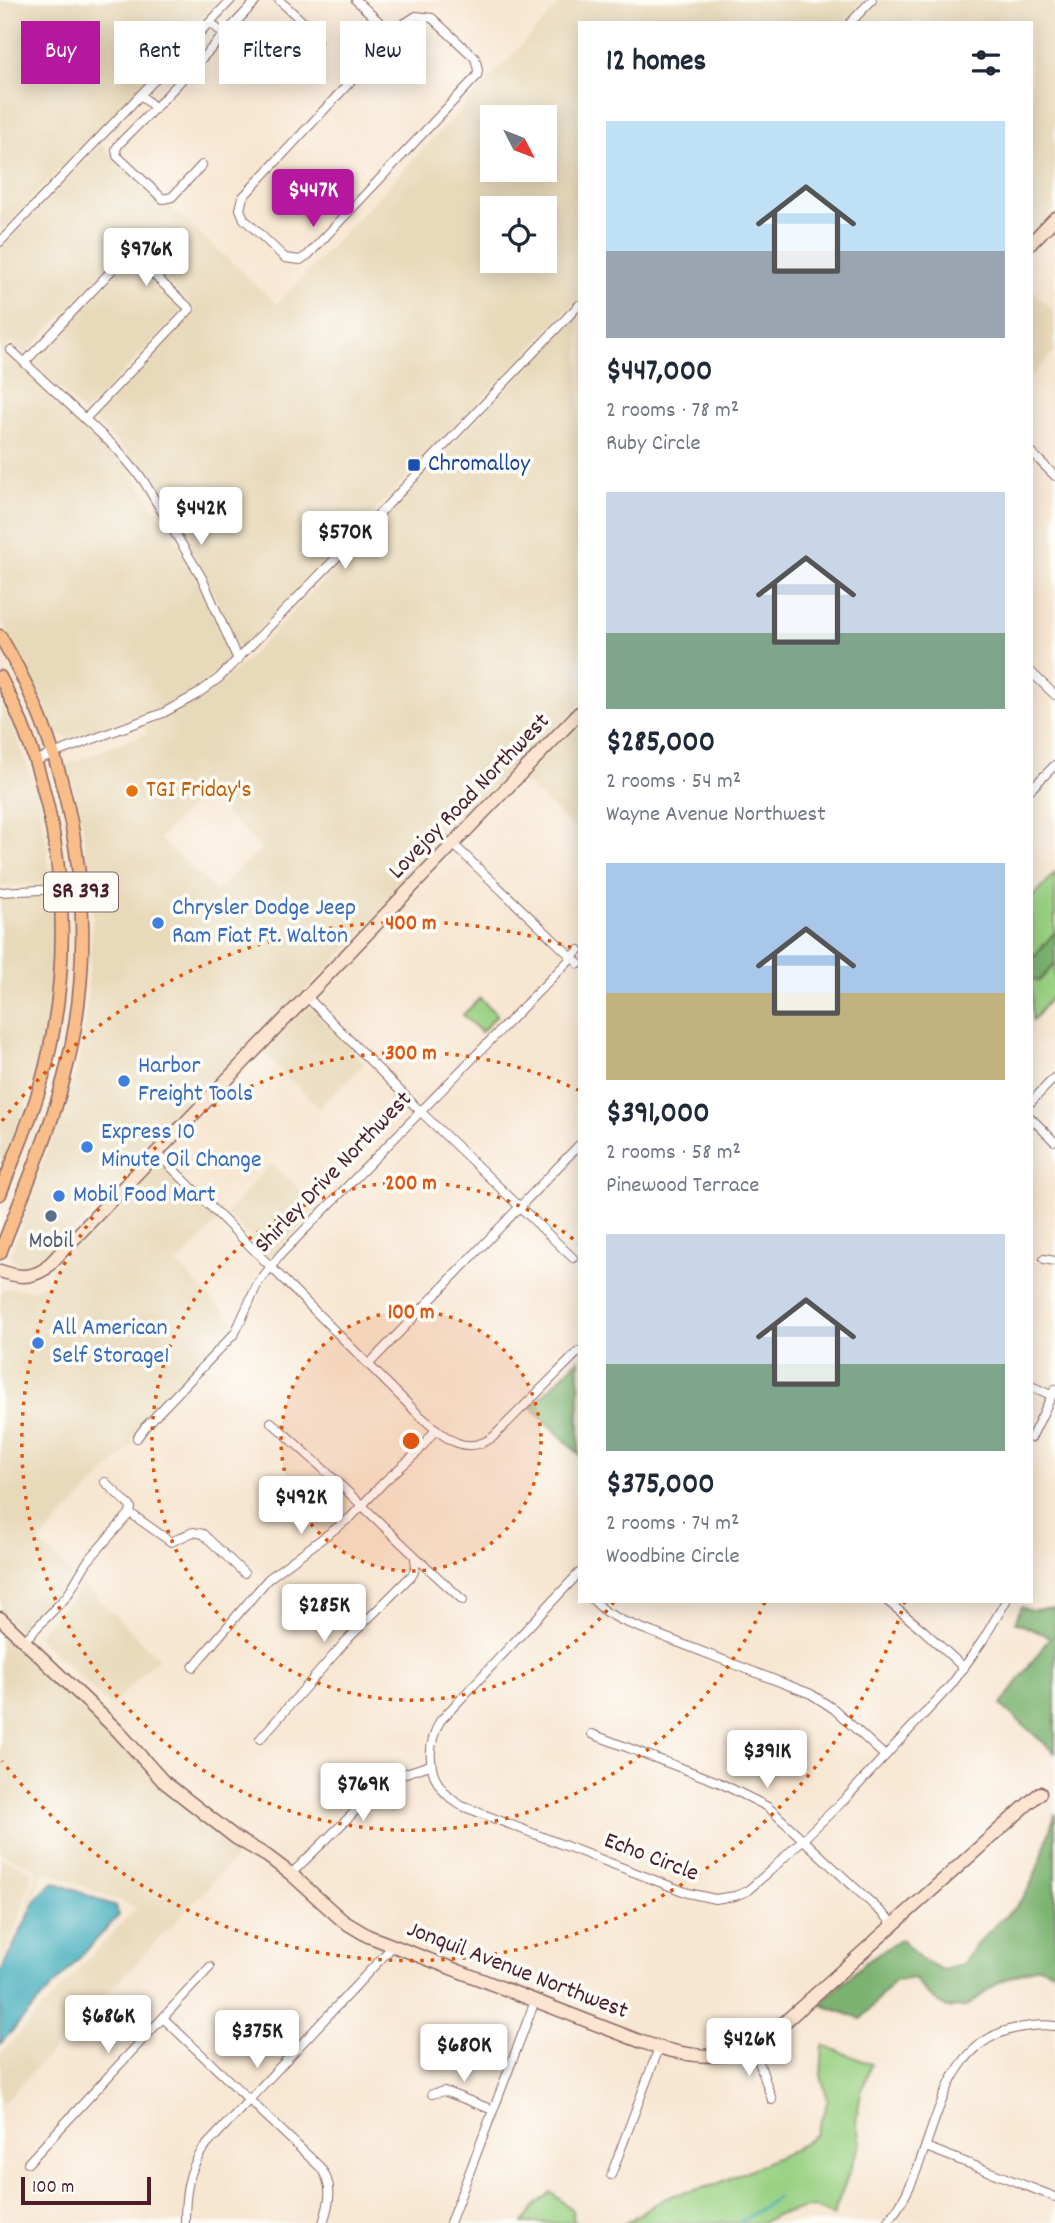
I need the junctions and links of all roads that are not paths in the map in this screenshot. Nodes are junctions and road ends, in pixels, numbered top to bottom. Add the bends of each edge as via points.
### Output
1 (230, 0) edge
2 (257, 0) edge
3 (279, 0) edge
4 (356, 0) edge
5 (872, 0) edge
6 (237, 21) edge
7 (302, 21) edge
8 (378, 21) edge
9 (852, 21) edge
10 (210, 22) junction
11 (219, 30) edge
12 (394, 36) joint
13 (219, 40) edge
14 (141, 94) junction
15 (155, 108) junction
16 (202, 164) dead end
17 (1054, 219) edge
18 (1033, 241) edge
19 (0, 242) edge
20 (121, 245) dead end
21 (129, 252) junction
22 (578, 306) edge
23 (11, 350) dead end
24 (25, 362) junction
25 (85, 419) junction
26 (1033, 454) edge
27 (1055, 476) edge
28 (0, 636) edge
29 (238, 660) junction
30 (1033, 674) edge
31 (0, 677) edge
32 (1055, 695) edge
33 (578, 714) edge
34 (53, 755) junction
35 (34, 761) junction
36 (1055, 765) edge
37 (1033, 787) edge
38 (453, 844) junction
39 (81, 888) junction
40 (60, 889) junction
41 (0, 892) edge
42 (578, 951) edge
43 (572, 958) junction
44 (578, 963) edge
45 (307, 997) junction
46 (51, 1043) junction
47 (71, 1047) junction
48 (1055, 1077) edge
49 (1033, 1100) edge
50 (420, 1111) junction
51 (1033, 1120) edge
52 (1054, 1141) edge
53 (578, 1146) edge
54 (157, 1153) junction
55 (0, 1194) edge
56 (519, 1207) junction
57 (0, 1253) edge
58 (573, 1258) dead end
59 (1044, 1259) dead end
60 (1055, 1261) edge
61 (271, 1265) junction
62 (0, 1271) edge
63 (578, 1352) edge
64 (370, 1363) junction
65 (1033, 1387) edge
66 (1053, 1392) edge
67 (271, 1422) dead end
68 (436, 1429) junction
69 (1033, 1434) edge
70 (137, 1438) dead end
71 (105, 1482) dead end
72 (363, 1505) junction
73 (130, 1513) junction
74 (413, 1556) junction
75 (244, 1573) dead end
76 (578, 1574) edge
77 (572, 1580) junction
78 (578, 1586) edge
79 (463, 1600) dead end
80 (596, 1603) edge
81 (890, 1603) edge
82 (1005, 1603) edge
83 (0, 1618) edge
84 (24, 1641) junction
85 (193, 1667) dead end
86 (964, 1668) junction
87 (592, 1734) dead end
88 (260, 1739) dead end
89 (885, 1756) junction
90 (430, 1765) junction
91 (1041, 1793) dead end
92 (804, 1839) junction
93 (291, 1874) junction
94 (894, 1924) junction
95 (393, 1946) junction
96 (210, 1967) dead end
97 (535, 2001) junction
98 (163, 2018) junction
99 (1055, 2026) edge
100 (754, 2047) junction
101 (659, 2048) junction
102 (432, 2094) dead end
103 (249, 2099) junction
104 (772, 2100) dead end
105 (493, 2110) junction
106 (926, 2147) junction
107 (28, 2163) dead end
108 (611, 2175) dead end
109 (1055, 2197) edge
110 (186, 2223) edge
111 (323, 2223) edge
112 (450, 2223) edge
113 (886, 2223) edge

1 - 10 street
2 - 6 street
3 - 7 street
4 - 8 street
5 - 9 street
10 - 11 street
10 - 14 street
12 - 12 street via 411,18 429,16 475,58 477,76 308,256 285,258 244,219 240,209 243,197
13 - 15 street
14 - 15 street
14 - 19 street
15 - 16 street via 119,144 117,156 163,199 172,197
17 - 18 street
20 - 21 street
21 - 24 street
21 - 25 street via 190,309
22 - 29 street
23 - 24 street
24 - 25 street
25 - 29 street via 143,480 188,553
26 - 27 street
28 - 34 main road, SR 393 via 36,708
29 - 34 street via 180,705
30 - 32 street
31 - 35 main road, SR 393
33 - 38 street, Lovejoy Road Northwest
34 - 35 street
34 - 39 main road, SR 393
35 - 40 main road, SR 393 via 51,824
36 - 37 street
38 - 43 street
38 - 45 street, Lovejoy Road Northwest
39 - 40 street
39 - 47 main road, SR 393 via 80,995
40 - 41 street
40 - 46 main road, SR 393 via 62,952
42 - 43 street, Shirley Drive Northwest
43 - 44 street
43 - 50 street, Shirley Drive Northwest
45 - 50 street
45 - 54 street, Lovejoy Road Northwest
46 - 47 main road
46 - 55 main road, SR 393 via 35,1102
47 - 57 main road, SR 393 via 43,1144
48 - 49 street
50 - 56 street
50 - 61 street, Shirley Drive Northwest
51 - 52 street
53 - 56 street
54 - 61 street
54 - 62 street, Lovejoy Road Northwest via 45,1269 24,1277
56 - 58 street
56 - 64 street
59 - 60 street
61 - 64 street
61 - 70 street, Shirley Drive Northwest via 235,1333
63 - 68 street via 502,1429 480,1445 463,1446
64 - 68 street
65 - 66 street
66 - 69 street
67 - 72 street
68 - 72 street
71 - 73 street via 131,1507
72 - 74 street
72 - 85 street via 268,1578
73 - 75 street via 171,1542 193,1532 203,1534
73 - 84 street via 87,1562 67,1596
74 - 79 street
74 - 88 street via 412,1574
76 - 77 street
77 - 78 street
77 - 90 street via 440,1721
80 - 89 street via 624,1621 811,1694
81 - 86 street
82 - 86 street, Echo Circle
83 - 84 street, Jonquil Avenue Northwest
84 - 93 street, Jonquil Avenue Northwest via 163,1781
86 - 89 street, Echo Circle
87 - 92 street via 749,1796
89 - 92 street, Echo Circle
90 - 92 street, Echo Circle via 439,1786 462,1806 704,1898 747,1891
90 - 93 street via 388,1782 369,1796
91 - 94 street, Jonquil Avenue Northwest
92 - 94 street
93 - 95 street, Jonquil Avenue Northwest via 343,1921
94 - 100 street, Jonquil Avenue Northwest
95 - 97 street, Jonquil Avenue Northwest
95 - 103 street
96 - 98 street
97 - 101 street, Jonquil Avenue Northwest
97 - 105 street
98 - 103 street
98 - 107 street
99 - 106 street via 1007,2030 971,2053 950,2082
100 - 101 street, Jonquil Avenue Northwest via 702,2056
100 - 104 street
101 - 108 street
102 - 105 street via 444,2091
103 - 110 street via 198,2156 187,2185
103 - 111 street via 326,2174 330,2191
105 - 112 street
106 - 109 street
106 - 113 street via 902,2203

